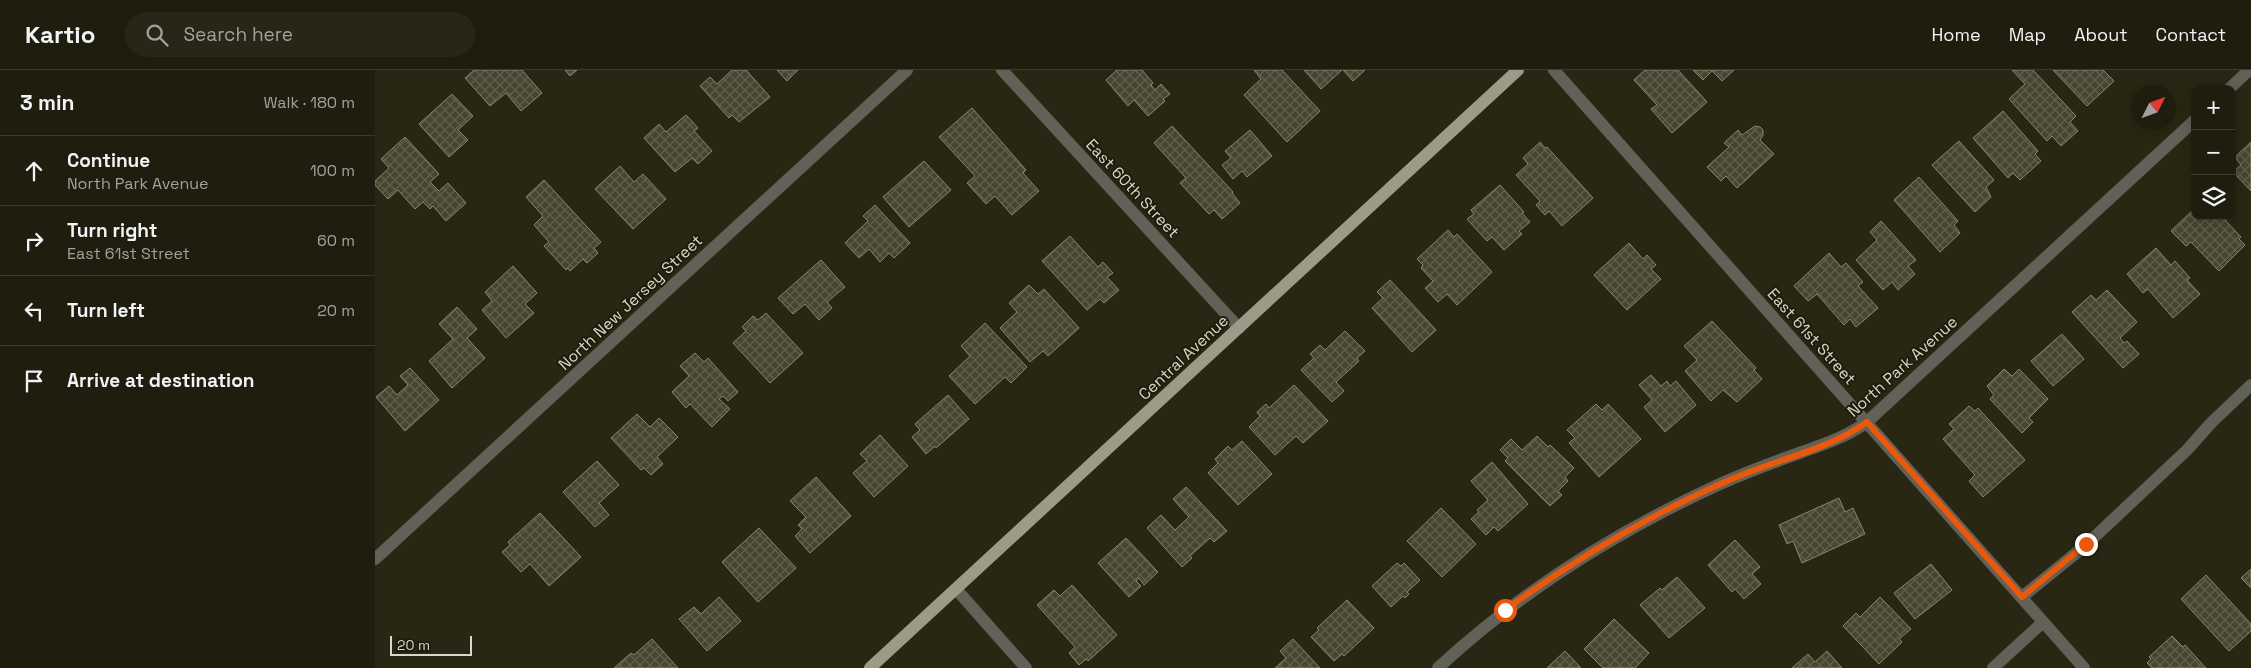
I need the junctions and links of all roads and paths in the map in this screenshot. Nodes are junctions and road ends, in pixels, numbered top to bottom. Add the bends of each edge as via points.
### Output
1 (907, 70) edge
2 (1003, 70) edge
3 (1518, 70) edge
4 (1554, 70) edge
5 (2249, 70) edge
6 (2233, 85) edge
7 (2191, 124) edge
8 (1239, 328) junction
9 (2251, 385) edge
10 (1867, 422) junction
11 (375, 559) edge
12 (956, 589) junction
13 (2022, 597) junction
14 (2043, 622) junction
15 (870, 668) edge
16 (1026, 668) edge
17 (1438, 668) edge
18 (1993, 668) edge
19 (2085, 668) edge

1 - 11 street, North New Jersey Street
2 - 8 street, East 60th Street
3 - 8 main road, Central Avenue
4 - 10 street, East 61st Street
5 - 6 street
7 - 10 street, North Park Avenue
8 - 12 main road, Central Avenue
9 - 13 street via 2180,457 2086,544
10 - 13 street, East 61st Street
10 - 17 street, North Park Avenue via 1841,439 1736,477 1616,537 1505,610
12 - 15 main road, Central Avenue
12 - 16 street
13 - 14 street, East 61st Street
14 - 18 street
14 - 19 street, East 61st Street

